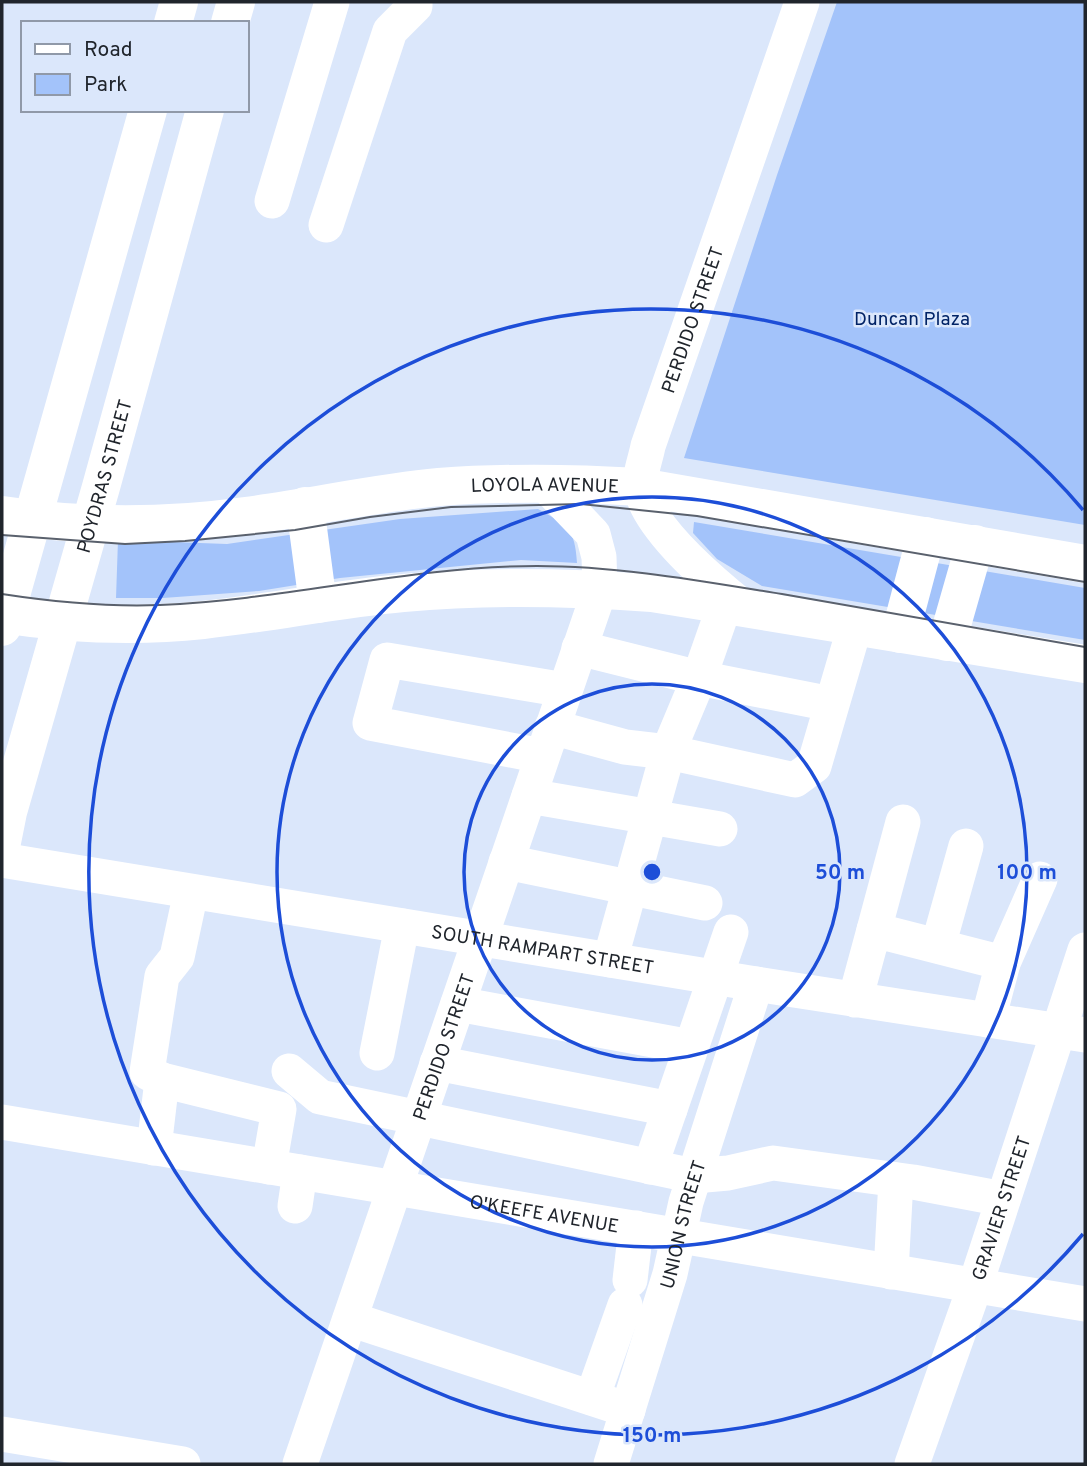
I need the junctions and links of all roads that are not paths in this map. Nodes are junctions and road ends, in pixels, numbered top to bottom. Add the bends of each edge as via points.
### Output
1 (179, 2) edge
2 (236, 2) edge
3 (332, 2) edge
4 (415, 2) edge
5 (802, 2) edge
6 (174, 21) edge
7 (231, 21) edge
8 (147, 112) edge
9 (204, 112) edge
10 (132, 165) junction
11 (185, 180) junction
12 (272, 201) dead end
13 (326, 225) dead end
14 (545, 484) junction
15 (640, 487) junction
16 (305, 506) junction
17 (17, 517) edge
18 (90, 524) junction
19 (926, 536) junction
20 (975, 544) junction
21 (1085, 564) edge
22 (600, 589) junction
23 (318, 604) junction
24 (734, 606) junction
25 (3, 619) edge
26 (63, 621) junction
27 (855, 626) junction
28 (900, 634) junction
29 (947, 642) junction
30 (579, 648) junction
31 (1085, 664) edge
32 (699, 678) junction
33 (565, 690) junction
34 (831, 704) junction
35 (547, 742) junction
36 (668, 752) junction
37 (528, 796) junction
38 (649, 817) junction
39 (903, 822) dead end
40 (720, 829) dead end
41 (2, 842) edge
42 (966, 846) dead end
43 (2, 860) edge
44 (506, 862) junction
45 (1040, 880) dead end
46 (630, 888) junction
47 (191, 892) junction
48 (705, 903) dead end
49 (402, 926) junction
50 (874, 930) junction
51 (730, 932) dead end
52 (480, 939) junction
53 (938, 946) junction
54 (1085, 950) edge
55 (610, 960) junction
56 (1003, 963) junction
57 (715, 978) junction
58 (755, 984) junction
59 (855, 1000) junction
60 (458, 1004) junction
61 (988, 1020) junction
62 (1071, 1033) edge
63 (691, 1047) junction
64 (377, 1053) dead end
65 (438, 1063) junction
66 (289, 1072) dead end
67 (162, 1080) junction
68 (670, 1109) junction
69 (418, 1120) junction
70 (2, 1122) edge
71 (154, 1148) junction
72 (650, 1167) junction
73 (694, 1176) junction
74 (896, 1180) junction
75 (297, 1185) junction
76 (395, 1188) junction
77 (1003, 1199) junction
78 (636, 1228) junction
79 (678, 1236) junction
80 (891, 1272) junction
81 (975, 1286) junction
82 (1085, 1304) edge
83 (350, 1318) junction
84 (592, 1398) junction
85 (628, 1410) junction
86 (2, 1434) edge
87 (183, 1464) edge
88 (300, 1464) edge
89 (611, 1464) edge
90 (912, 1464) edge

1 - 6 main road
2 - 7 main road
3 - 12 street
4 - 13 street via 390,31
5 - 15 street, PERDIDO STREET via 648,446
8 - 10 main road
9 - 11 main road, POYDRAS STREET
10 - 11 main road
10 - 17 main road
11 - 18 main road, POYDRAS STREET
14 - 15 main road, LOYOLA AVENUE
14 - 16 main road, LOYOLA AVENUE via 439,487
14 - 22 street, PERDIDO STREET via 593,534
15 - 19 main road, LOYOLA AVENUE
15 - 24 street via 668,537
16 - 18 main road, LOYOLA AVENUE via 191,521
16 - 23 main road
17 - 18 main road, LOYOLA AVENUE
17 - 25 main road
18 - 26 main road, POYDRAS STREET
19 - 20 main road, LOYOLA AVENUE
19 - 28 main road
20 - 21 main road, LOYOLA AVENUE
20 - 29 main road
22 - 23 main road via 483,587
22 - 24 main road
22 - 30 street, PERDIDO STREET
23 - 26 main road via 199,621
24 - 27 main road
24 - 32 street
25 - 26 main road
26 - 41 main road, POYDRAS STREET
27 - 28 main road
27 - 34 street
28 - 29 main road
29 - 31 main road
30 - 32 street
30 - 33 street, PERDIDO STREET
32 - 34 street
32 - 36 street
33 - 35 street, PERDIDO STREET
33 - 35 street via 387,660 370,723
34 - 36 street via 814,766 795,780
35 - 36 street
35 - 37 street, PERDIDO STREET
36 - 38 street
37 - 38 street
37 - 44 street, PERDIDO STREET
38 - 40 street
38 - 46 street
39 - 50 street
42 - 53 street
43 - 47 street, SOUTH RAMPART STREET
44 - 46 street
44 - 52 street, PERDIDO STREET
45 - 56 street
46 - 48 street
46 - 55 street
47 - 49 street, SOUTH RAMPART STREET
47 - 67 street via 177,957 162,976 153,1031 147,1072
49 - 52 street, SOUTH RAMPART STREET
49 - 64 street
50 - 53 street
50 - 59 street
51 - 57 street
52 - 55 street, SOUTH RAMPART STREET
52 - 60 street, PERDIDO STREET
53 - 56 street
54 - 62 street, GRAVIER STREET
55 - 57 street, SOUTH RAMPART STREET
56 - 61 street
57 - 58 street, SOUTH RAMPART STREET
57 - 63 street
58 - 59 street, SOUTH RAMPART STREET
58 - 73 street, UNION STREET
59 - 61 street, SOUTH RAMPART STREET
60 - 63 street
60 - 65 street, PERDIDO STREET
61 - 62 street, SOUTH RAMPART STREET
62 - 77 street, GRAVIER STREET
63 - 68 street
65 - 68 street
65 - 69 street, PERDIDO STREET
66 - 69 street via 320,1097
67 - 71 street
67 - 75 street via 279,1109
68 - 72 street
69 - 72 street
69 - 76 street, PERDIDO STREET
70 - 71 street, O'KEEFE AVENUE
71 - 75 street, O'KEEFE AVENUE
72 - 73 street
73 - 74 street via 773,1163
73 - 79 street, UNION STREET
74 - 77 street
74 - 80 street
75 - 76 street, O'KEEFE AVENUE
76 - 78 street, O'KEEFE AVENUE
76 - 83 street, PERDIDO STREET
77 - 81 street, GRAVIER STREET
78 - 79 street, O'KEEFE AVENUE
78 - 84 street via 628,1292
79 - 80 street, O'KEEFE AVENUE
79 - 85 street, UNION STREET
80 - 81 street, O'KEEFE AVENUE
81 - 82 street, O'KEEFE AVENUE
81 - 90 street, GRAVIER STREET
83 - 84 street
83 - 88 street, PERDIDO STREET
84 - 85 street
85 - 89 street, UNION STREET
86 - 87 street

